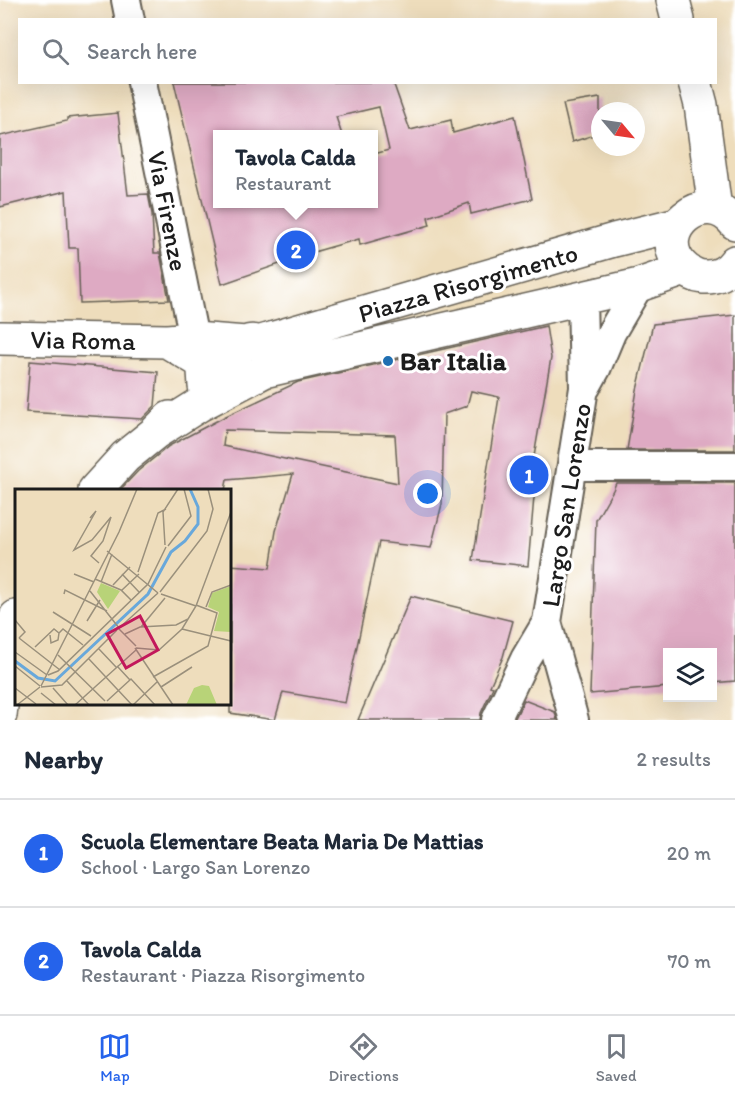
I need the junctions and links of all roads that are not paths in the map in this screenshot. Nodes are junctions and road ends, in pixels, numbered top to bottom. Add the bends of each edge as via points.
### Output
1 (126, 0) edge
2 (673, 0) edge
3 (129, 18) edge
4 (678, 18) edge
5 (142, 84) edge
6 (696, 84) edge
7 (725, 216) edge
8 (678, 224) junction
9 (614, 240) junction
10 (734, 264) edge
11 (685, 269) junction
12 (639, 285) junction
13 (582, 297) junction
14 (0, 338) edge
15 (180, 340) junction
16 (251, 360) junction
17 (205, 386) junction
18 (585, 388) junction
19 (156, 432) junction
20 (572, 465) junction
21 (735, 466) edge
22 (96, 489) edge
23 (15, 620) edge
24 (547, 622) junction
25 (0, 715) edge
26 (496, 720) edge
27 (574, 720) edge

1 - 3 street
2 - 4 main road
5 - 15 street, Via Firenze
6 - 7 main road
7 - 8 main road, Piazza Risorgimento via 705,208 685,216
8 - 9 main road, Piazza Risorgimento
8 - 11 main road via 674,253
9 - 13 main road via 591,266
9 - 16 main road, Piazza Risorgimento
10 - 11 main road via 716,276 694,275
11 - 12 main road, Piazza Risorgimento
12 - 13 main road, Piazza Risorgimento
12 - 18 street, Largo San Lorenzo
13 - 16 main road, Piazza Risorgimento
13 - 18 street, Largo San Lorenzo
14 - 15 main road, Via Roma
15 - 16 main road via 189,350
15 - 17 main road via 202,362
16 - 17 main road
16 - 19 main road via 199,405
17 - 19 main road
18 - 20 street, Largo San Lorenzo
19 - 22 main road via 125,456
20 - 21 street
20 - 24 street, Largo San Lorenzo
23 - 25 main road
24 - 26 street
24 - 27 street

